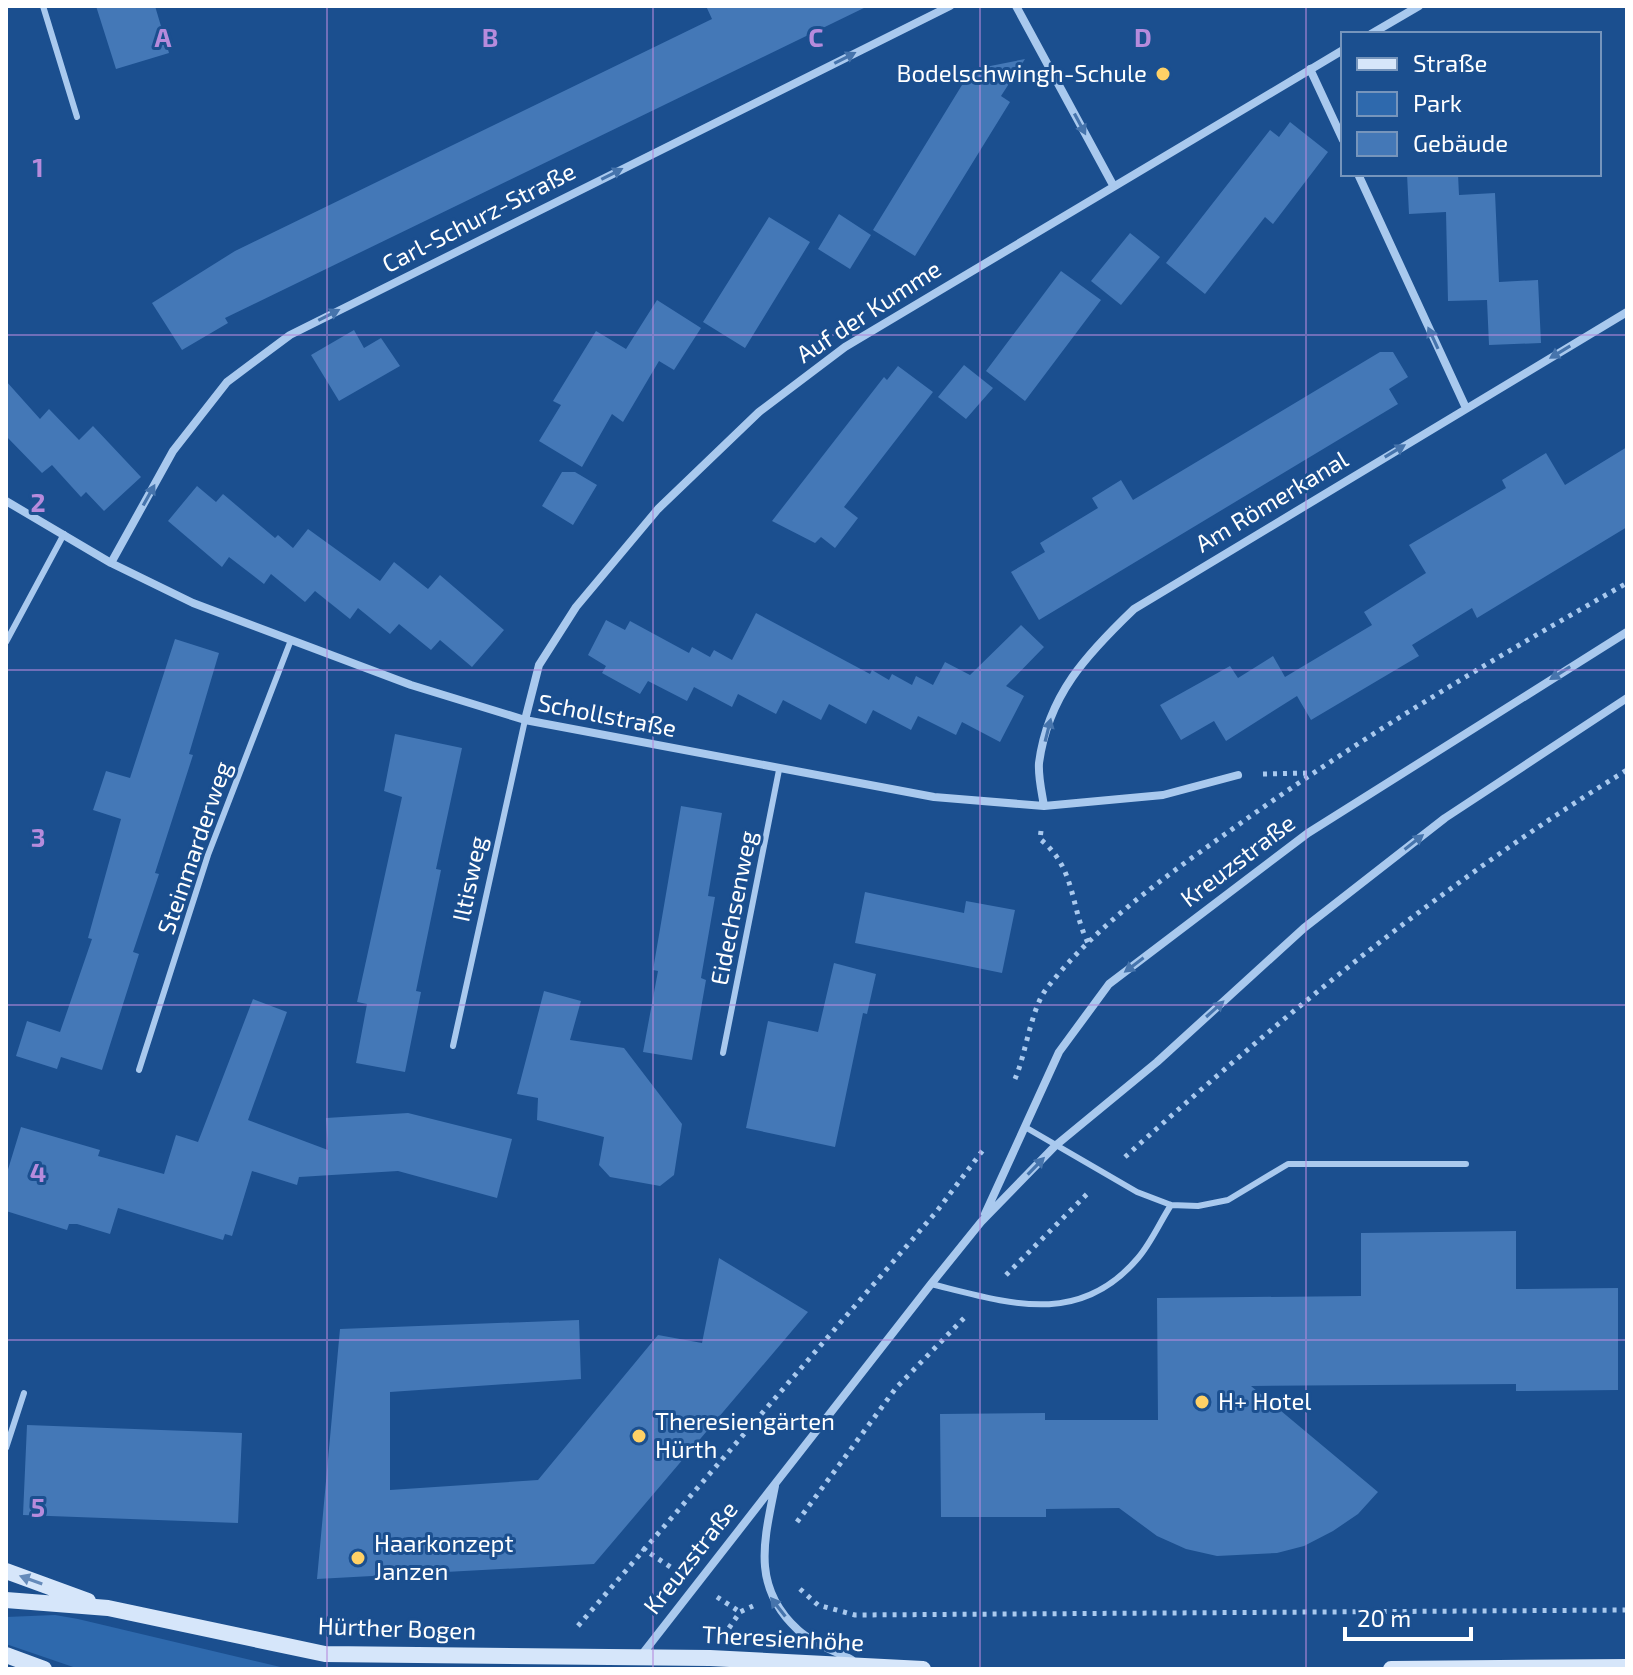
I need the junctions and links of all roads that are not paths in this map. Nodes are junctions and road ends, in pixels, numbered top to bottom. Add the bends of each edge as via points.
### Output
1 (43, 6) edge
2 (950, 6) edge
3 (1016, 6) edge
4 (1419, 6) edge
5 (1374, 32) edge
6 (1341, 51) edge
7 (1310, 69) junction
8 (77, 117) dead end
9 (1341, 136) edge
10 (1359, 176) edge
11 (1113, 185) junction
12 (1627, 312) edge
13 (1466, 408) junction
14 (6, 501) edge
15 (64, 534) junction
16 (111, 563) junction
17 (1627, 632) edge
18 (291, 640) junction
19 (6, 642) edge
20 (1627, 698) edge
21 (525, 720) junction
22 (779, 770) junction
23 (1238, 775) road end
24 (1044, 806) junction
25 (453, 1046) dead end
26 (723, 1053) dead end
27 (139, 1070) dead end
28 (1025, 1127) junction
29 (1055, 1146) junction
30 (1466, 1164) dead end
31 (1171, 1205) junction
32 (981, 1222) junction
33 (931, 1284) junction
34 (24, 1393) dead end
35 (6, 1448) edge
36 (775, 1485) junction
37 (6, 1571) edge
38 (6, 1600) edge
39 (108, 1608) junction
40 (6, 1655) edge
41 (635, 1663) edge
42 (863, 1667) junction
43 (1627, 1667) edge
44 (44, 1669) edge
45 (923, 1669) edge
46 (1391, 1669) edge

1 - 8 lane
16 -> 2 street, Carl-Schurz-Straße via 173,451 227,382 290,335
3 -> 11 street
4 - 5 street
6 - 7 street, Auf der Kumme
7 - 9 street
7 - 11 street, Auf der Kumme
13 -> 10 street
11 - 21 street, Auf der Kumme via 845,347 759,412 658,509 576,607 539,665
12 -> 13 street, Am Römerkanal
24 -> 13 street, Am Römerkanal via 1039,765 1053,710 1084,657 1134,609
14 - 15 street, Schollstraße
15 - 16 street, Schollstraße
15 - 19 lane
16 - 18 street, Schollstraße via 193,603
17 -> 28 street, Kreuzstraße via 1308,833 1109,984 1059,1052
18 - 21 street, Schollstraße
18 - 27 lane, Steinmarderweg via 208,855
29 -> 20 street, Kreuzstraße via 1304,928 1445,818
21 - 22 street, Schollstraße
21 - 25 lane, Iltisweg
22 - 24 street, Schollstraße via 934,797
22 - 26 lane, Eidechsenweg
23 - 24 street, Schollstraße via 1163,795
28 - 29 lane
28 - 32 street, Kreuzstraße
29 - 31 lane
32 -> 29 street, Kreuzstraße
30 - 31 lane via 1288,1164 1228,1200
31 - 33 lane via 1139,1257 1108,1287 1051,1306
32 - 33 street, Kreuzstraße
33 - 36 street, Kreuzstraße
34 - 35 lane
36 - 41 street, Kreuzstraße
42 -> 36 street, Kreuzstraße via 799,1632 771,1598 762,1548
39 -> 37 street, Hürther Bogen
38 - 39 street, Hürther Bogen
39 - 41 street, Hürther Bogen via 325,1654
40 - 44 street
41 - 42 street, Theresienhöhe
42 - 45 street, Theresienhöhe
43 - 46 street

